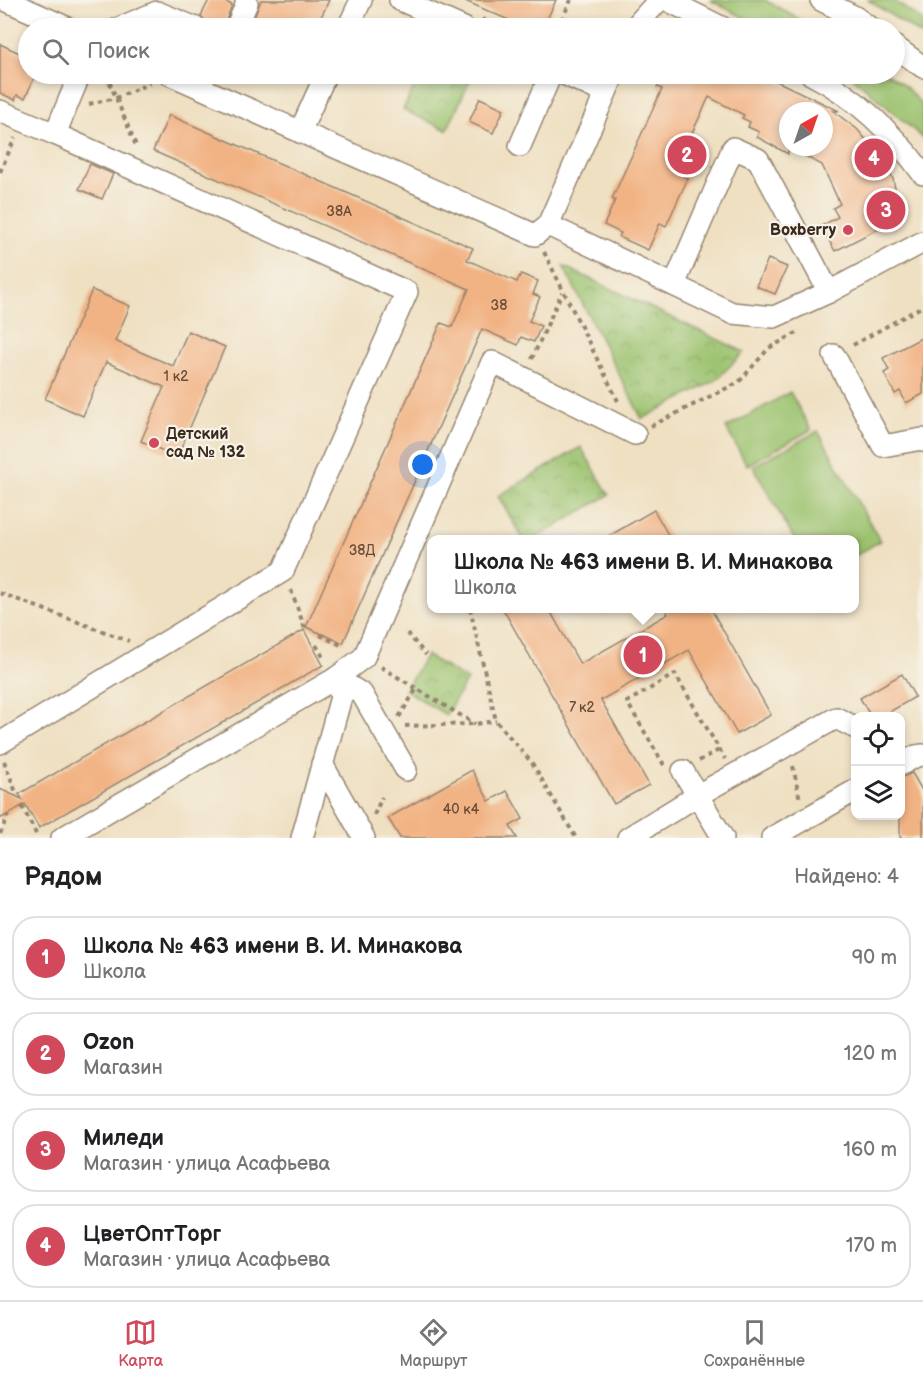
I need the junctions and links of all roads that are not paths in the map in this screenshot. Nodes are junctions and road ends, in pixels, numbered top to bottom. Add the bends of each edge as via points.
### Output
1 (5, 0) edge
2 (246, 0) edge
3 (361, 0) edge
4 (400, 0) edge
5 (658, 0) edge
6 (668, 0) edge
7 (821, 0) edge
8 (46, 18) edge
9 (143, 18) edge
10 (172, 18) edge
11 (240, 18) edge
12 (353, 18) edge
13 (441, 18) edge
14 (643, 18) edge
15 (703, 18) edge
16 (856, 18) edge
17 (905, 54) edge
18 (923, 67) edge
19 (76, 84) edge
20 (192, 84) edge
21 (322, 84) edge
22 (547, 84) edge
23 (610, 84) edge
24 (826, 84) edge
25 (0, 111) edge
26 (300, 132) junction
27 (55, 134) junction
28 (520, 147) dead end
29 (923, 174) edge
30 (541, 230) junction
31 (923, 242) edge
32 (674, 285) junction
33 (830, 292) junction
34 (834, 355) road end
35 (635, 434) road end
36 (923, 441) edge
37 (336, 678) junction
38 (851, 726) edge
39 (0, 743) edge
40 (322, 764) junction
41 (406, 770) dead end
42 (683, 771) road end
43 (851, 792) edge
44 (698, 795) junction
45 (62, 838) edge
46 (302, 838) edge
47 (364, 838) edge
48 (628, 838) edge
49 (723, 838) edge
50 (772, 838) edge

1 - 8 street
2 - 11 street
3 - 12 street
4 - 13 street
5 - 14 street
6 - 15 street
7 - 16 street
9 - 10 street via 157,12
17 - 18 street
19 - 27 street
20 - 26 street
21 - 26 street
22 - 28 street
23 - 30 street
24 - 29 street via 859,106 898,142
25 - 27 street
26 - 30 street
27 - 39 street via 407,292 283,571
30 - 32 street
31 - 33 street
32 - 33 street via 732,313 774,317
32 - 33 street via 733,148 758,159
34 - 36 street via 883,446
35 - 37 street via 492,362 364,657
37 - 40 street via 341,697
37 - 41 street via 362,694
37 - 45 street
38 - 44 street via 836,718
40 - 46 street
40 - 47 street
42 - 44 street
43 - 50 street
44 - 48 street
44 - 49 street

